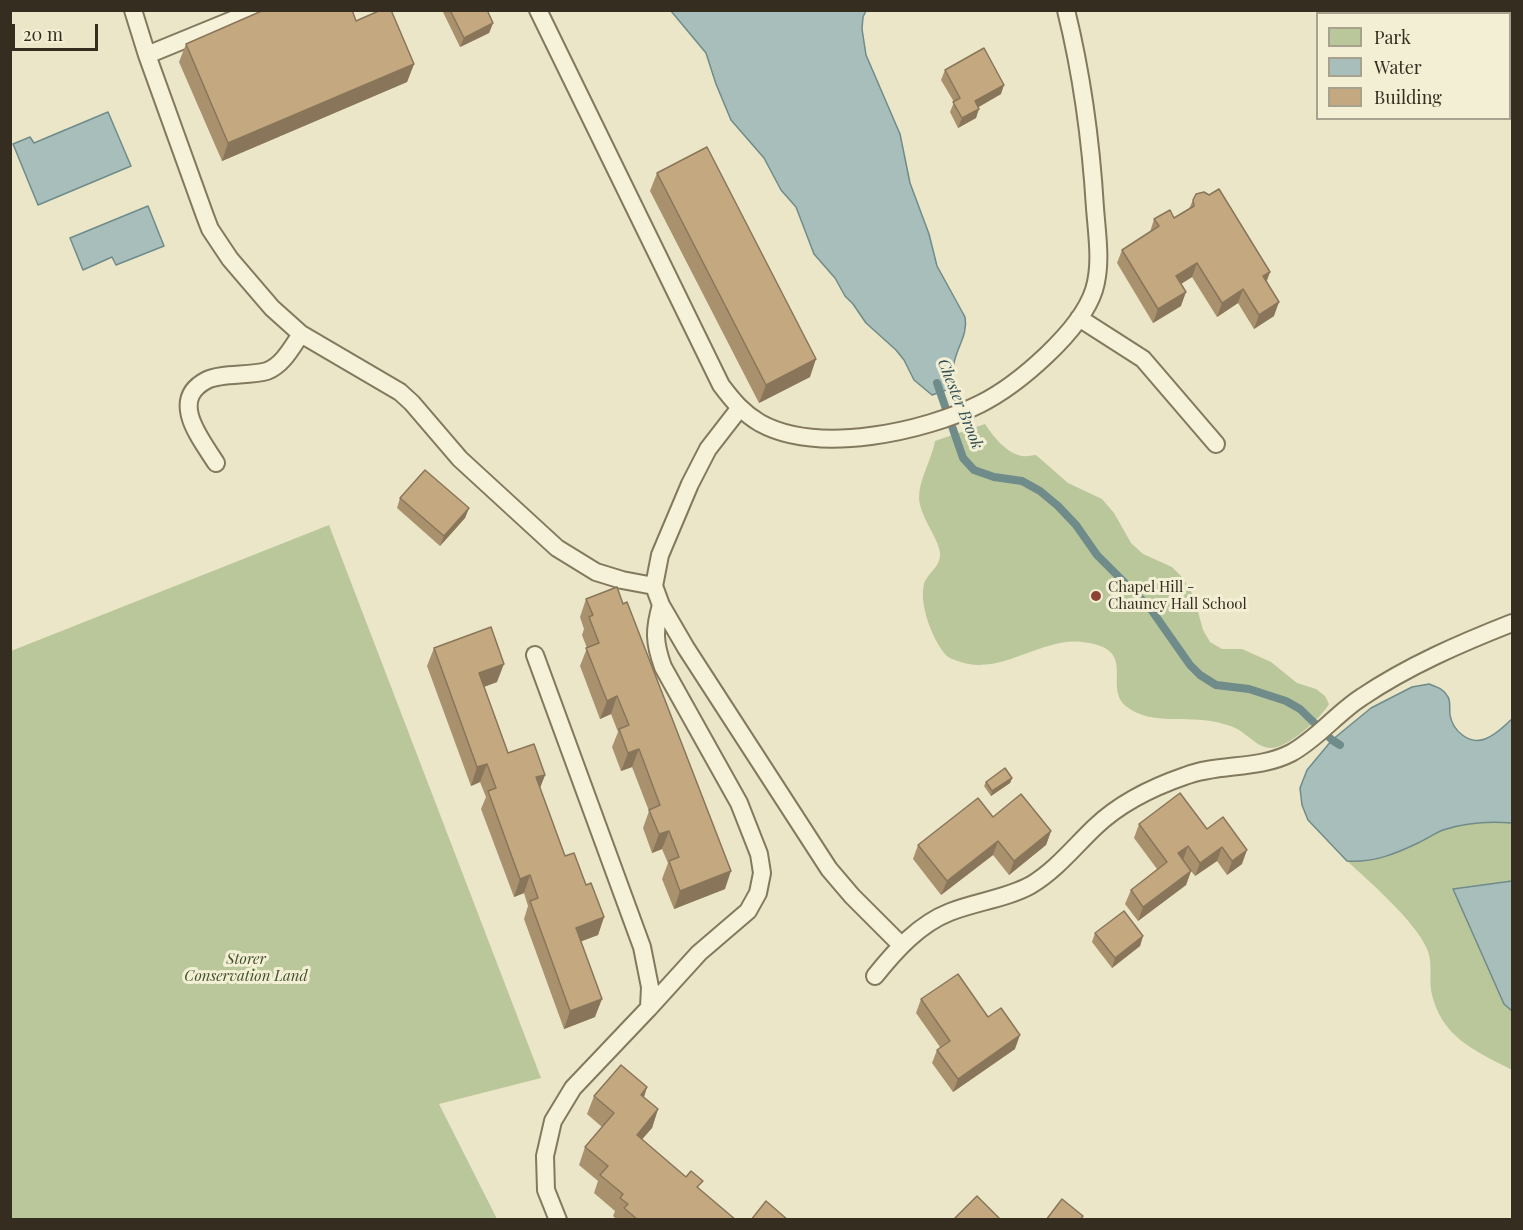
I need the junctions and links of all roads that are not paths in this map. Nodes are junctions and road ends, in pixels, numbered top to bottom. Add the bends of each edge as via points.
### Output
1 (133, 10) edge
2 (257, 10) edge
3 (538, 10) edge
4 (1066, 10) edge
5 (147, 55) junction
6 (1079, 318) junction
7 (301, 334) junction
8 (739, 409) junction
9 (1216, 444) dead end
10 (216, 463) dead end
11 (654, 586) junction
12 (661, 605) junction
13 (1512, 623) edge
14 (535, 655) dead end
15 (901, 945) junction
16 (875, 976) dead end
17 (649, 1008) junction
18 (558, 1220) edge

1 - 5 lane
2 - 5 lane
3 - 8 lane via 721,385
4 - 6 lane via 1090,144 1098,240 1094,291
5 - 7 lane via 210,229 252,286
6 - 8 lane via 1036,364 1002,391 967,409 893,433 860,438 814,437 762,424
6 - 9 lane via 1143,359
7 - 10 lane via 282,361 268,370 208,380 194,391 188,405 190,422
7 - 11 lane via 412,403 460,459 557,548 596,572
8 - 11 lane via 708,449 690,484 660,555
11 - 12 lane
12 - 15 lane via 829,869
12 - 17 lane via 655,628 656,648 663,667 739,803 762,873 748,911 707,945
13 - 15 lane via 1452,647 1364,696 1298,749 1268,762 1188,775 1142,793 1097,825 1057,866 1030,886 949,912
14 - 17 lane via 642,947 651,987
15 - 16 lane
17 - 18 lane via 573,1088 553,1121 545,1156 546,1190

